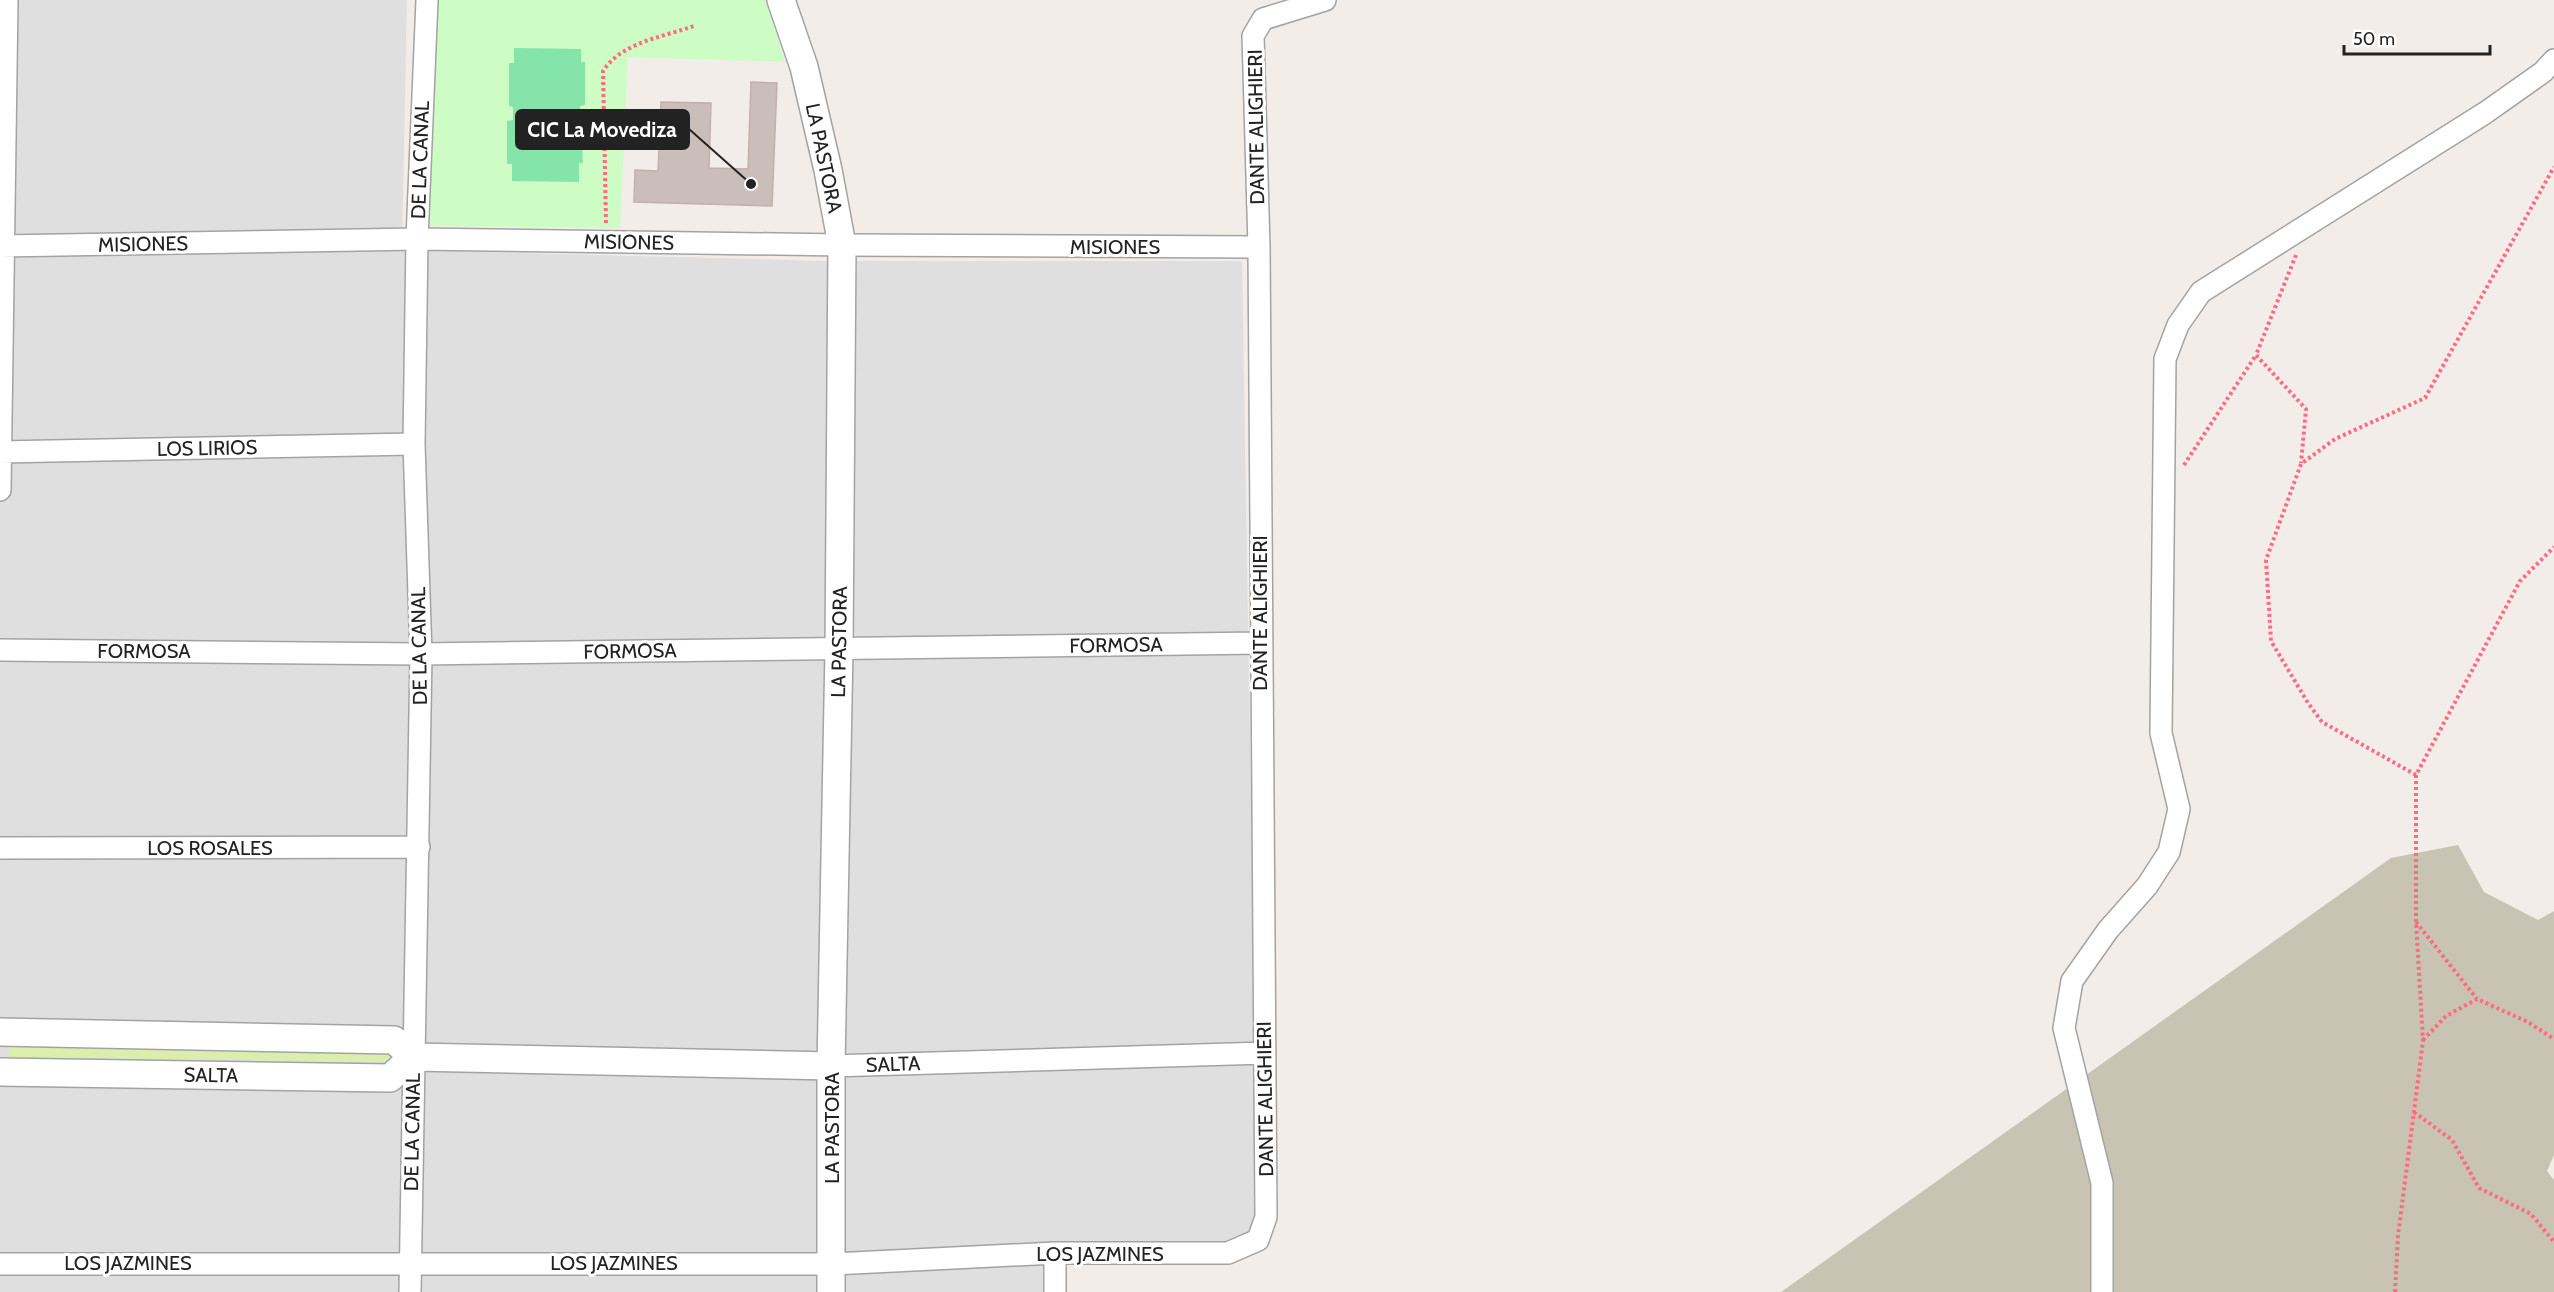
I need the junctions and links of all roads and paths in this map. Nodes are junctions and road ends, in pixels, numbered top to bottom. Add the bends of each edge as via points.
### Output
1 (7, 0) edge
2 (427, 0) edge
3 (781, 0) edge
4 (1325, 0) edge
5 (694, 26) dead end
6 (2554, 60) edge
7 (2554, 167) edge
8 (2308, 225) junction
9 (417, 239) junction
10 (606, 242) junction
11 (842, 245) junction
12 (1, 246) edge
13 (1258, 247) junction
14 (2256, 355) junction
15 (414, 444) junction
16 (0, 452) edge
17 (2301, 464) junction
18 (0, 490) edge
19 (2164, 494) junction
20 (2554, 547) edge
21 (1260, 643) junction
22 (839, 649) junction
23 (0, 650) edge
24 (421, 654) junction
25 (2416, 775) junction
26 (0, 848) edge
27 (419, 848) junction
28 (2416, 921) junction
29 (2477, 999) junction
30 (0, 1032) edge
31 (2554, 1039) edge
32 (2423, 1041) junction
33 (1265, 1053) junction
34 (413, 1057) junction
35 (831, 1066) junction
36 (0, 1072) edge
37 (2414, 1112) junction
38 (2554, 1242) edge
39 (1055, 1253) junction
40 (1228, 1253) joint
41 (410, 1262) junction
42 (0, 1264) edge
43 (832, 1264) junction
44 (410, 1292) edge
45 (831, 1292) edge
46 (1055, 1292) edge
47 (2102, 1292) edge
48 (2395, 1292) edge

1 - 12 street
2 - 9 street, DE LA CANAL
3 - 11 street, LA PASTORA via 804,67
4 - 13 street, DANTE ALIGHIERI via 1263,19 1253,36
5 - 10 path via 622,50 603,71
6 - 8 street via 2485,113
7 - 17 path via 2425,398 2335,439
8 - 14 path
8 - 19 street via 2201,292 2178,325 2166,359
9 - 10 street, MISIONES
9 - 12 street, MISIONES
9 - 15 street, DE LA CANAL
10 - 11 street, MISIONES
11 - 13 street, MISIONES
11 - 22 street, LA PASTORA
12 - 16 street
13 - 21 street, DANTE ALIGHIERI
14 - 17 path via 2306,409
14 - 19 path
15 - 16 street, LOS LIRIOS
15 - 24 street, DE LA CANAL
16 - 18 street
17 - 25 path via 2266,560 2271,641 2322,722
19 - 47 street via 2161,733 2179,809 2169,852 2072,981 2064,1028 2102,1183
20 - 25 path via 2520,581
21 - 22 street, FORMOSA
21 - 33 street, DANTE ALIGHIERI
22 - 24 street, FORMOSA
22 - 35 street, LA PASTORA
23 - 24 street, FORMOSA
24 - 27 street, DE LA CANAL
25 - 28 path
26 - 27 street, LOS ROSALES
27 - 34 street, DE LA CANAL
28 - 29 path
28 - 32 path
29 - 31 path via 2528,1022
29 - 32 path via 2446,1016
30 - 34 street, SALTA via 394,1040
32 - 37 path
33 - 35 street, SALTA
33 - 40 street, DANTE ALIGHIERI via 1266,1216 1258,1240
34 - 35 street, SALTA
34 - 36 street, SALTA via 390,1078
34 - 41 street, DE LA CANAL
35 - 43 street, LA PASTORA
37 - 38 path via 2452,1140 2479,1188 2531,1214
37 - 48 path
39 - 40 street, LOS JAZMINES
39 - 43 street, LOS JAZMINES
39 - 46 street
41 - 42 street, LOS JAZMINES
41 - 43 street, LOS JAZMINES
41 - 44 street, DE LA CANAL
43 - 45 street, LA PASTORA

